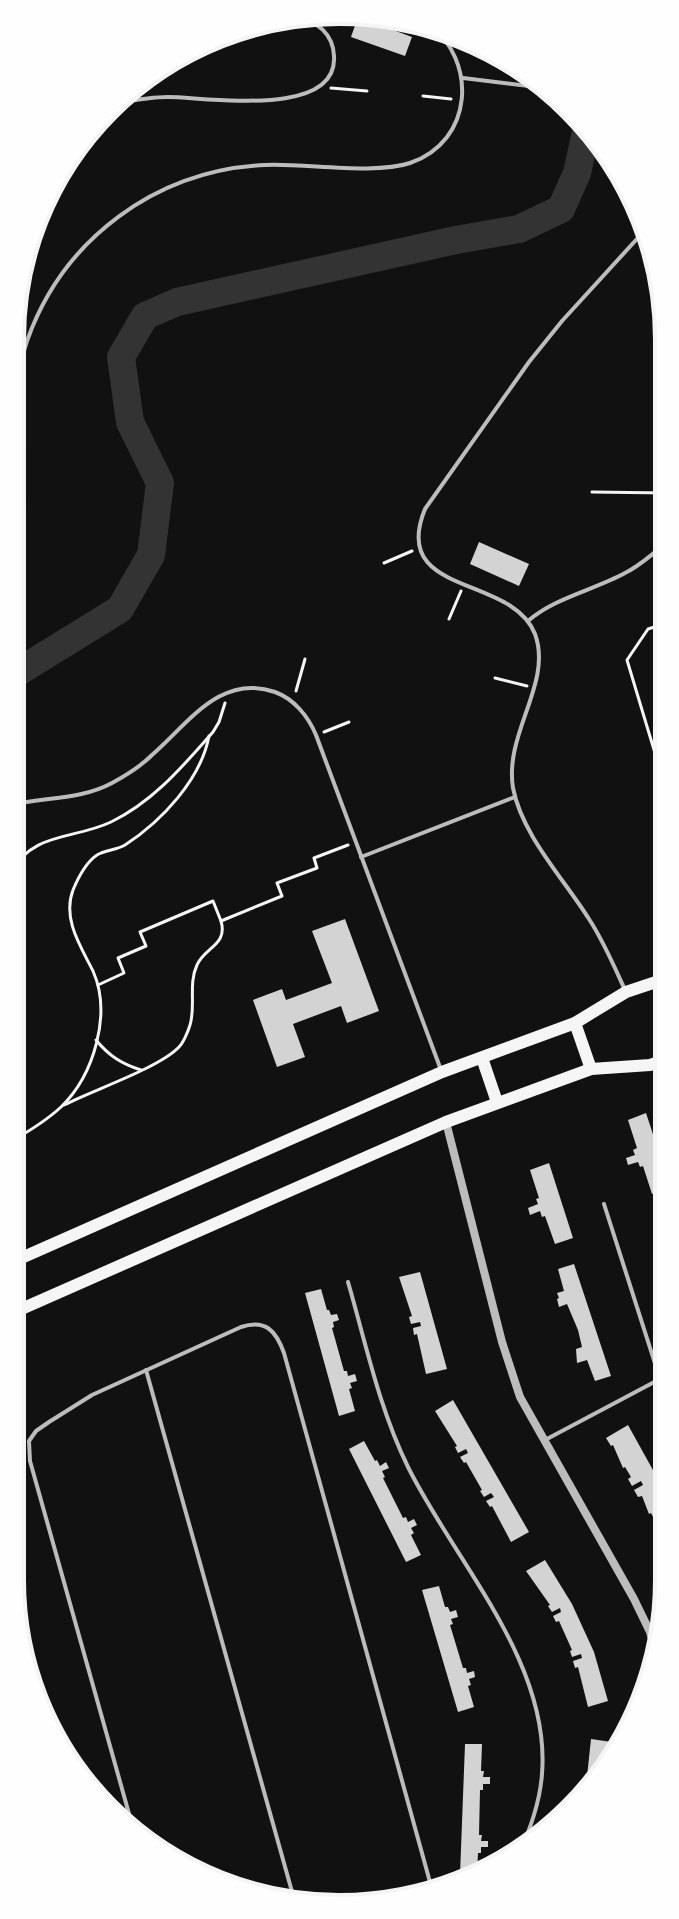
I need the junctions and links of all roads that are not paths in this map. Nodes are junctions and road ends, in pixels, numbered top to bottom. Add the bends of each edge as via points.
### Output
1 (316, 25) edge
2 (450, 44) edge
3 (463, 78) junction
4 (527, 85) edge
5 (132, 101) edge
6 (638, 238) edge
7 (24, 356) edge
8 (655, 552) edge
9 (528, 621) junction
10 (515, 797) junction
11 (24, 803) edge
12 (361, 857) junction
13 (655, 982) edge
14 (626, 992) junction
15 (575, 1023) junction
16 (482, 1058) junction
17 (655, 1063) edge
18 (591, 1069) junction
19 (442, 1072) junction
20 (497, 1102) junction
21 (446, 1122) junction
22 (604, 1204) dead end
23 (24, 1257) edge
24 (348, 1282) dead end
25 (24, 1308) edge
26 (655, 1363) edge
27 (146, 1370) junction
28 (655, 1382) edge
29 (544, 1440) junction
30 (650, 1633) edge
31 (130, 1816) edge
32 (527, 1834) edge
33 (431, 1881) edge
34 (292, 1891) edge

1 - 5 lane via 332,44 334,62 311,93 263,100
2 - 3 lane
3 - 4 lane
3 - 7 lane via 451,131 411,163 228,168 162,189 115,217 75,255 51,290
6 - 9 lane via 562,321 503,399 425,509 418,533 419,548 436,571 506,603
8 - 9 lane via 629,572 543,608
9 - 10 lane via 537,642 538,673 515,741
10 - 12 lane
10 - 14 lane via 530,832 590,921
11 - 12 lane via 75,796 110,784 150,758 199,710 226,692 253,687 293,703 305,714
12 - 19 lane
13 - 14 main road
14 - 15 main road
15 - 16 main road
15 - 18 main road
16 - 19 main road
16 - 20 main road
17 - 18 main road
18 - 20 main road
19 - 23 main road
20 - 21 main road
21 - 25 main road
21 - 29 street via 502,1342 520,1397
22 - 26 lane
24 - 32 lane via 392,1433 440,1527 510,1639 536,1707 543,1772
27 - 31 lane via 92,1395 36,1431 28,1450
27 - 33 lane via 249,1324 271,1328 279,1338
27 - 34 lane
28 - 29 lane
29 - 30 street

